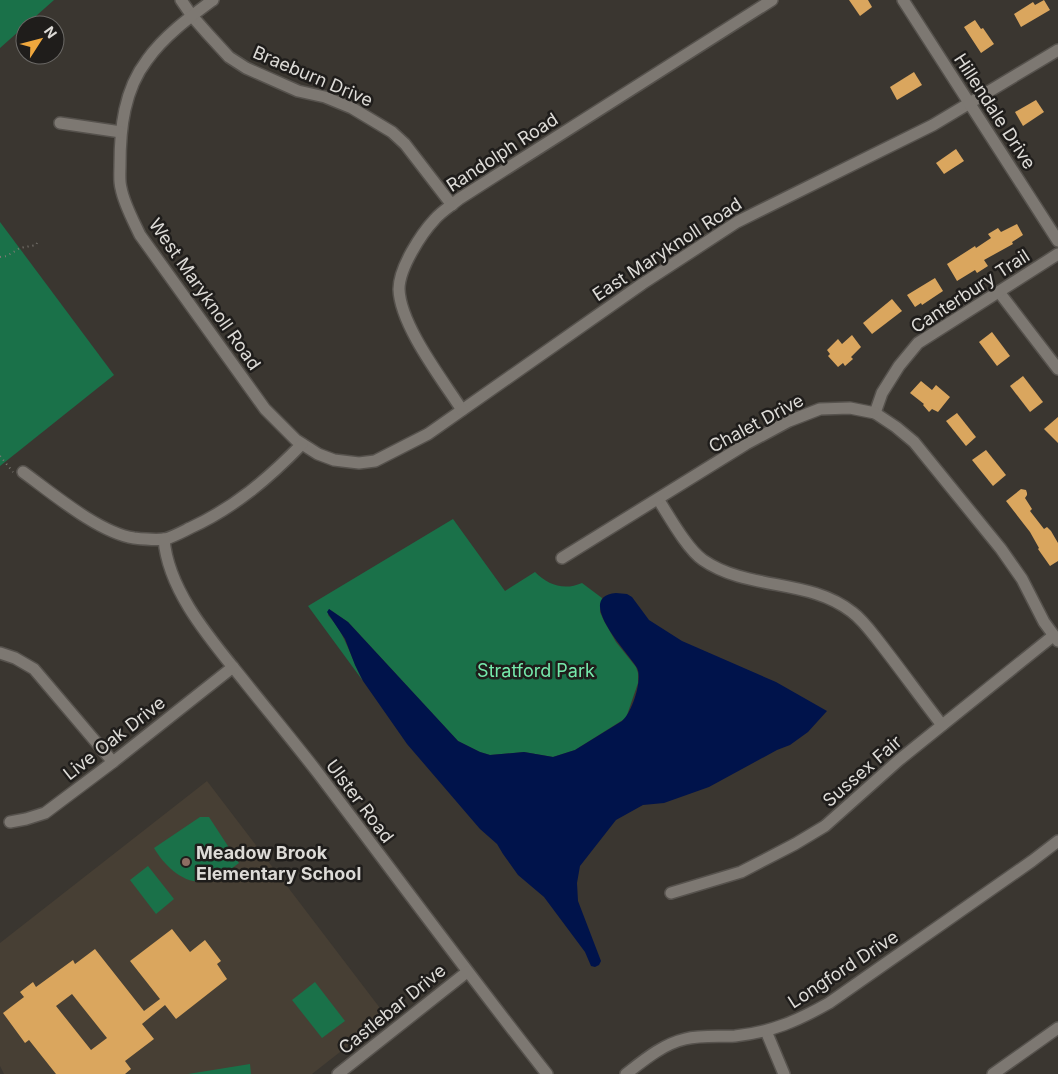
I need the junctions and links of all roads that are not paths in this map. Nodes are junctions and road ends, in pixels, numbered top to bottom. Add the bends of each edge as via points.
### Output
1 (181, 0) edge
2 (212, 0) edge
3 (772, 0) edge
4 (903, 0) edge
5 (192, 16) junction
6 (1058, 50) edge
7 (969, 103) junction
8 (60, 123) dead end
9 (120, 132) junction
10 (452, 205) junction
11 (1058, 241) edge
12 (1058, 254) edge
13 (999, 292) junction
14 (1058, 369) edge
15 (462, 410) junction
16 (875, 413) junction
17 (302, 444) junction
18 (23, 472) road end
19 (658, 499) junction
20 (164, 539) junction
21 (562, 558) dead end
22 (1056, 639) edge
23 (0, 652) edge
24 (233, 667) junction
25 (942, 725) junction
26 (113, 762) junction
27 (10, 822) dead end
28 (1058, 841) edge
29 (671, 893) dead end
30 (467, 972) junction
31 (1058, 1028) edge
32 (766, 1032) junction
33 (338, 1074) edge
34 (547, 1074) edge
35 (626, 1074) edge
36 (784, 1074) edge
37 (993, 1074) edge

1 - 5 street, Braeburn Drive
2 - 5 street, West Maryknoll Road
3 - 10 street, Randolph Road
4 - 7 street, Hillendale Drive
5 - 9 street, West Maryknoll Road via 167,38 134,80
5 - 10 street, Braeburn Drive via 230,57 246,68 352,108 392,132
6 - 7 street, East Maryknoll Road
7 - 11 street, Hillendale Drive
7 - 15 street, East Maryknoll Road via 933,125 738,222 642,284
8 - 9 street
9 - 17 street, West Maryknoll Road via 120,188 140,235 265,409
10 - 15 street, Randolph Road via 436,218 415,245 401,274 399,289 406,320
12 - 13 street, Canterbury Trail
13 - 14 street
13 - 16 street, Canterbury Trail via 918,344 882,393
15 - 17 street, East Maryknoll Road via 428,434 375,461 334,460
16 - 19 street, Chalet Drive via 850,408 820,409 797,418 746,444
16 - 22 street, Chalet Drive via 914,442 984,527 1022,579
17 - 20 street via 272,474 236,502 209,520
18 - 20 street via 70,507 107,528 134,538
19 - 21 street, Chalet Drive
19 - 25 street via 702,559 744,578 800,589 835,601 853,612
20 - 24 street, Ulster Road via 173,574 185,600
22 - 25 street, Sussex Fair
23 - 26 street via 34,669
24 - 26 street, Live Oak Drive
24 - 30 street, Ulster Road via 317,772
25 - 29 street, Sussex Fair via 825,826 741,872
26 - 27 street, Live Oak Drive via 45,813
28 - 32 street, Longford Drive via 829,1003
30 - 33 street, Castlebar Drive
30 - 34 street, Ulster Road
31 - 37 street
32 - 35 street, Longford Drive via 686,1038 653,1053
32 - 36 street

